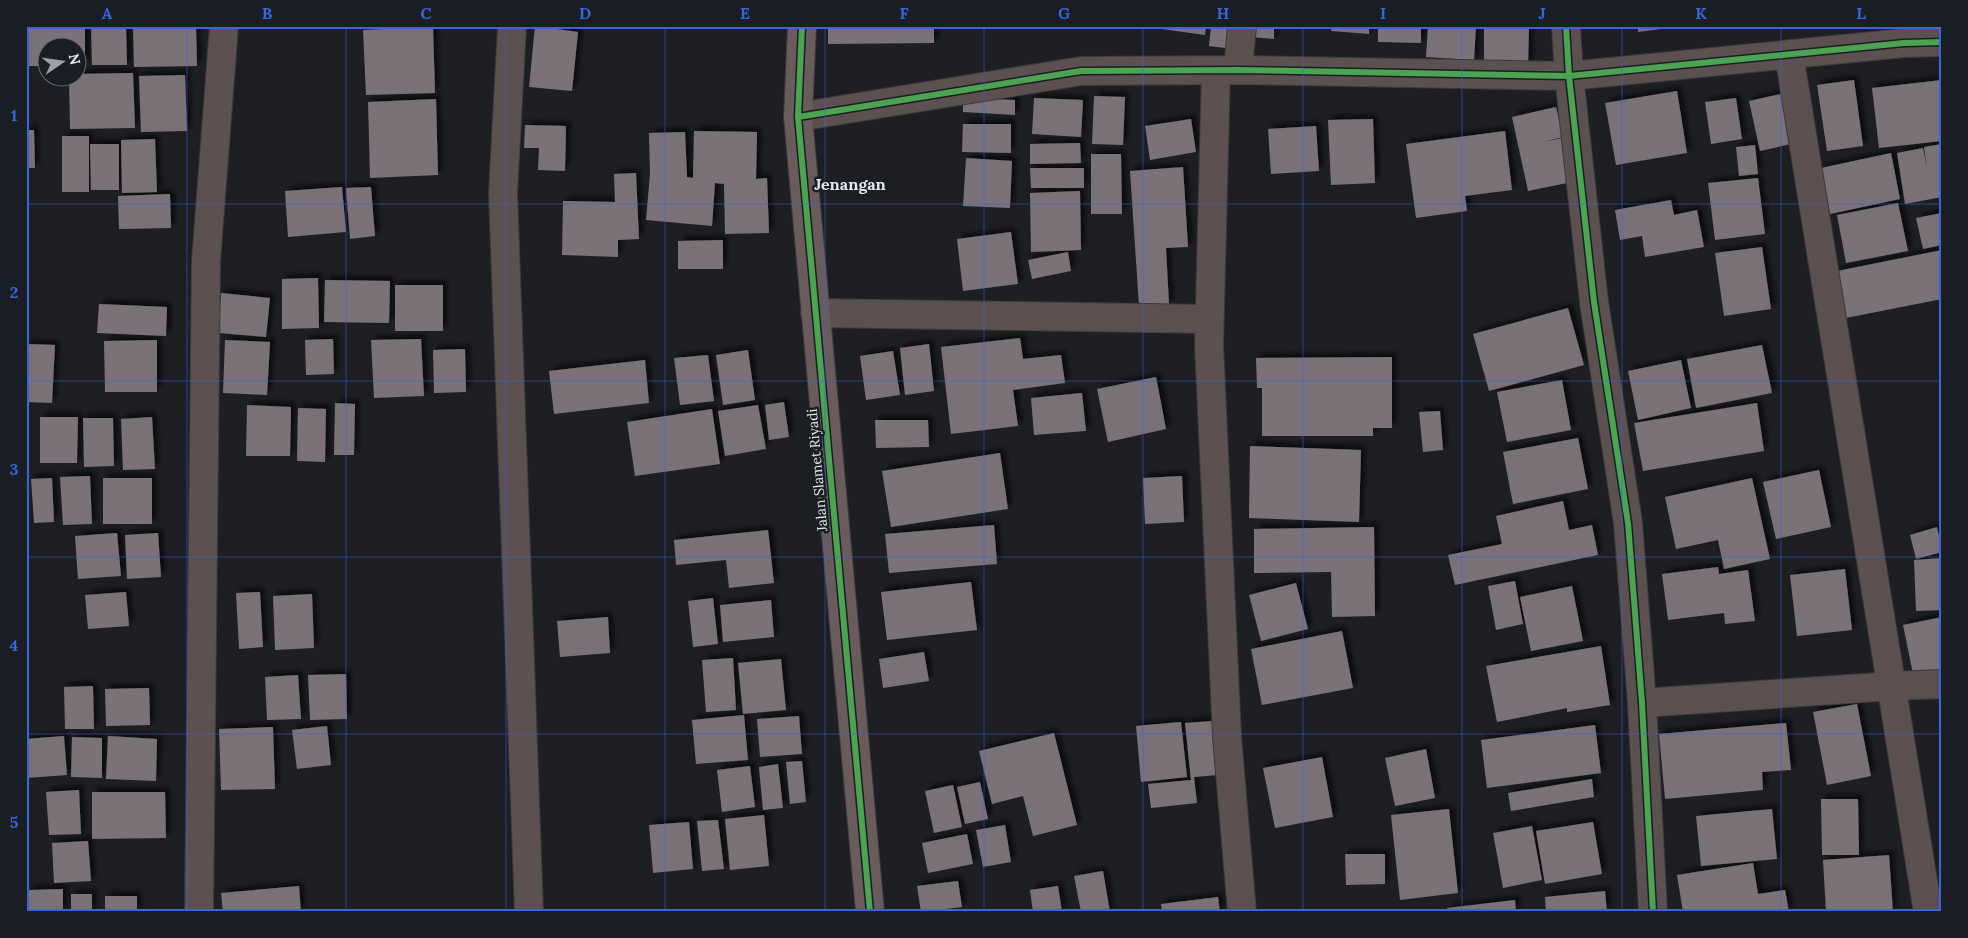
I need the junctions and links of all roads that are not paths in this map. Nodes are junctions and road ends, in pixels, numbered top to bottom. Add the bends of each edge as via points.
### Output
1 (224, 26) edge
2 (512, 26) edge
3 (802, 26) edge
4 (1242, 26) edge
5 (1566, 26) edge
6 (1942, 42) edge
7 (1789, 54) junction
8 (1227, 70) junction
9 (1569, 76) junction
10 (798, 117) junction
11 (815, 313) junction
12 (1209, 319) junction
13 (1942, 684) edge
14 (1893, 686) junction
15 (1642, 703) junction
16 (199, 912) edge
17 (529, 912) edge
18 (870, 912) edge
19 (1242, 912) edge
20 (1653, 912) edge
21 (1928, 912) edge

1 - 16 street via 206,261
2 - 17 street via 503,193
3 - 10 street, Jalan Slamet Riyadi
4 - 8 street
5 - 9 street
6 - 7 street
7 - 9 street
7 - 14 street
8 - 9 street
8 - 10 street via 1081,71
8 - 12 street
9 - 15 street via 1594,302 1628,523
10 - 11 street, Jalan Slamet Riyadi
11 - 12 street
11 - 18 street, Jalan Slamet Riyadi
12 - 19 street via 1227,737
13 - 14 street
14 - 15 street
14 - 21 street
15 - 20 street

